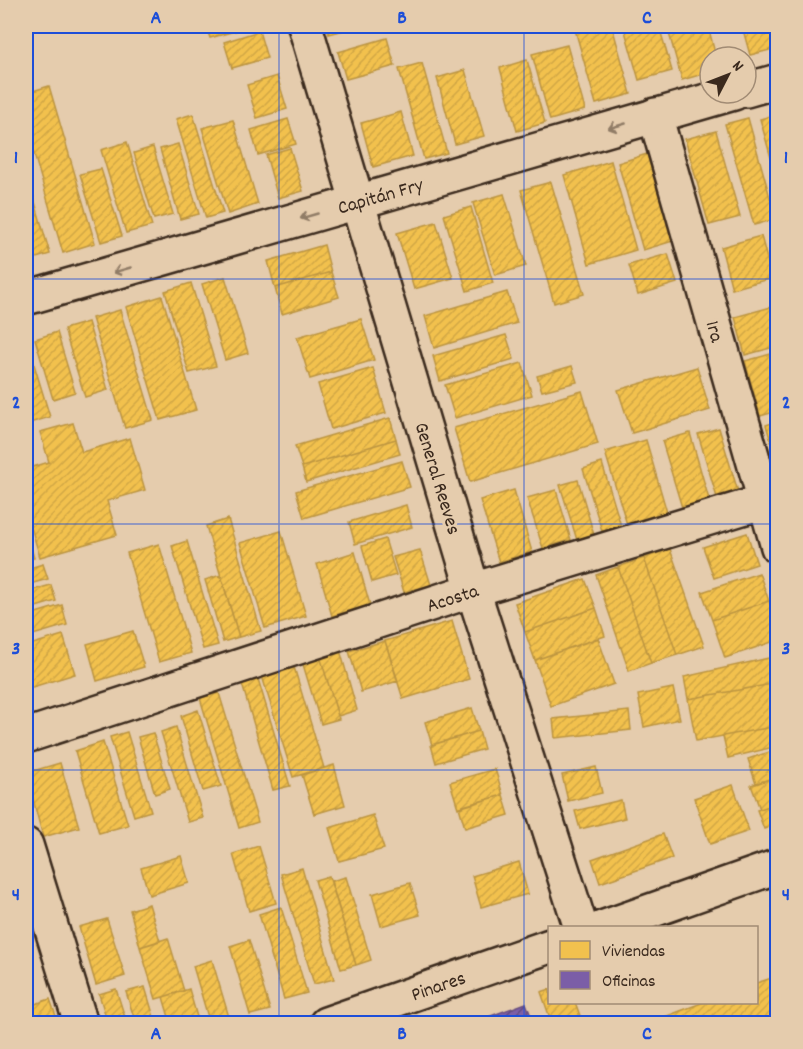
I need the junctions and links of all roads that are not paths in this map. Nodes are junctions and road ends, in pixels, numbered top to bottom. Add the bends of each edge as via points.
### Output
1 (305, 26) edge
2 (777, 81) edge
3 (758, 87) edge
4 (698, 103) edge
5 (655, 115) junction
6 (356, 202) junction
7 (26, 298) edge
8 (771, 499) edge
9 (777, 547) edge
10 (473, 590) junction
11 (26, 736) edge
12 (26, 845) edge
13 (777, 866) edge
14 (581, 926) edge
15 (605, 926) edge
16 (548, 946) edge
17 (81, 1023) edge
18 (326, 1023) edge

1 - 6 street, General Reeves
2 - 3 street
4 - 5 street, Capitán Fry
5 -> 6 street, Capitán Fry
5 - 8 street, 1ra
6 -> 7 street, Capitán Fry
6 - 10 street, General Reeves
8 - 9 street, 1ra
8 - 10 street, Acosta
10 - 11 street, Acosta
10 - 14 street, General Reeves
12 - 17 street
13 - 15 street
16 - 18 street, Pinares

